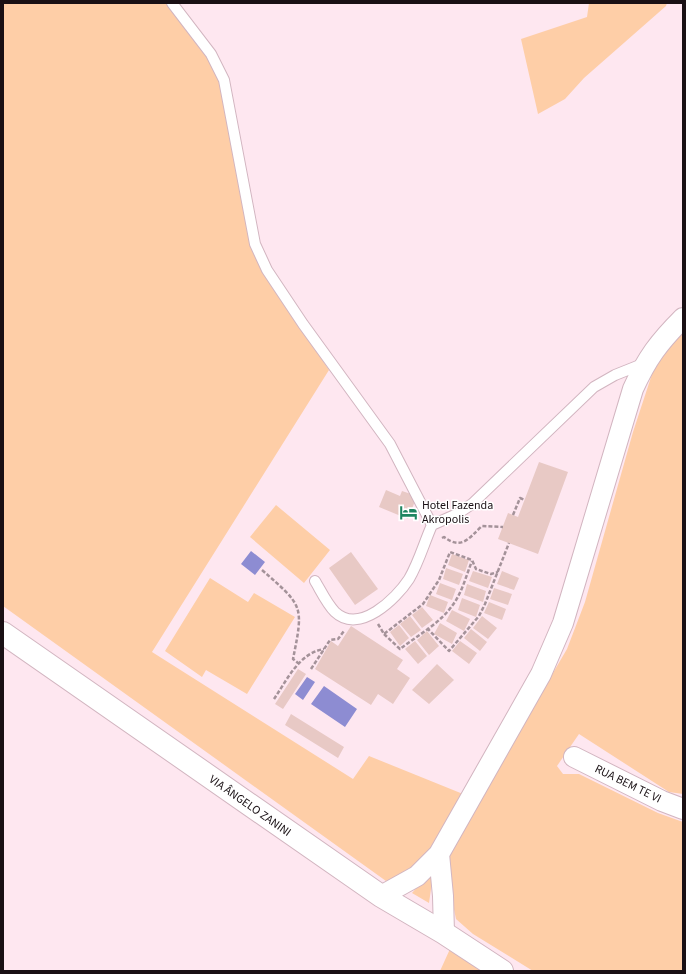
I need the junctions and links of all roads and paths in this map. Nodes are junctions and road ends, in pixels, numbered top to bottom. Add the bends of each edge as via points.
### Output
1 (172, 3) edge
2 (683, 318) edge
3 (644, 363) junction
4 (525, 500) dead end
5 (513, 516) dead end
6 (432, 525) junction
7 (503, 527) dead end
8 (444, 537) dead end
9 (509, 543) dead end
10 (472, 560) junction
11 (262, 570) dead end
12 (498, 572) junction
13 (315, 582) dead end
14 (377, 618) dead end
15 (347, 626) dead end
16 (427, 628) junction
17 (3, 633) edge
18 (384, 634) junction
19 (324, 649) junction
20 (298, 663) junction
21 (311, 669) dead end
22 (274, 699) dead end
23 (574, 757) dead end
24 (683, 809) edge
25 (439, 854) junction
26 (381, 896) junction
27 (444, 933) junction
28 (502, 971) edge

1 - 6 lane via 211,54 224,80 255,244 267,270 390,444
2 - 3 street
3 - 6 lane via 594,387 472,504
3 - 25 street via 633,389 563,623 541,674
4 - 5 path via 520,498
6 - 13 lane via 409,579 374,614 349,620 332,609
7 - 8 path via 482,526 463,543 456,544
9 - 12 path
10 - 12 path via 476,569 491,574
10 - 16 path via 462,589 453,605
10 - 18 path via 450,552 439,580 423,604
11 - 20 path via 292,596 297,606 300,629 293,659
12 - 16 path via 479,616 449,652
14 - 18 path
15 - 19 path via 338,639 330,640
16 - 18 path via 400,649
17 - 26 street, VIA ÂNGELO ZANINI
19 - 20 path via 309,653
19 - 21 path
20 - 22 path
23 - 24 street, RUA BEM TE VI
25 - 26 street via 417,876
25 - 27 street
26 - 27 street, VIA ÂNGELO ZANINI
27 - 28 street, VIA ÂNGELO ZANINI

